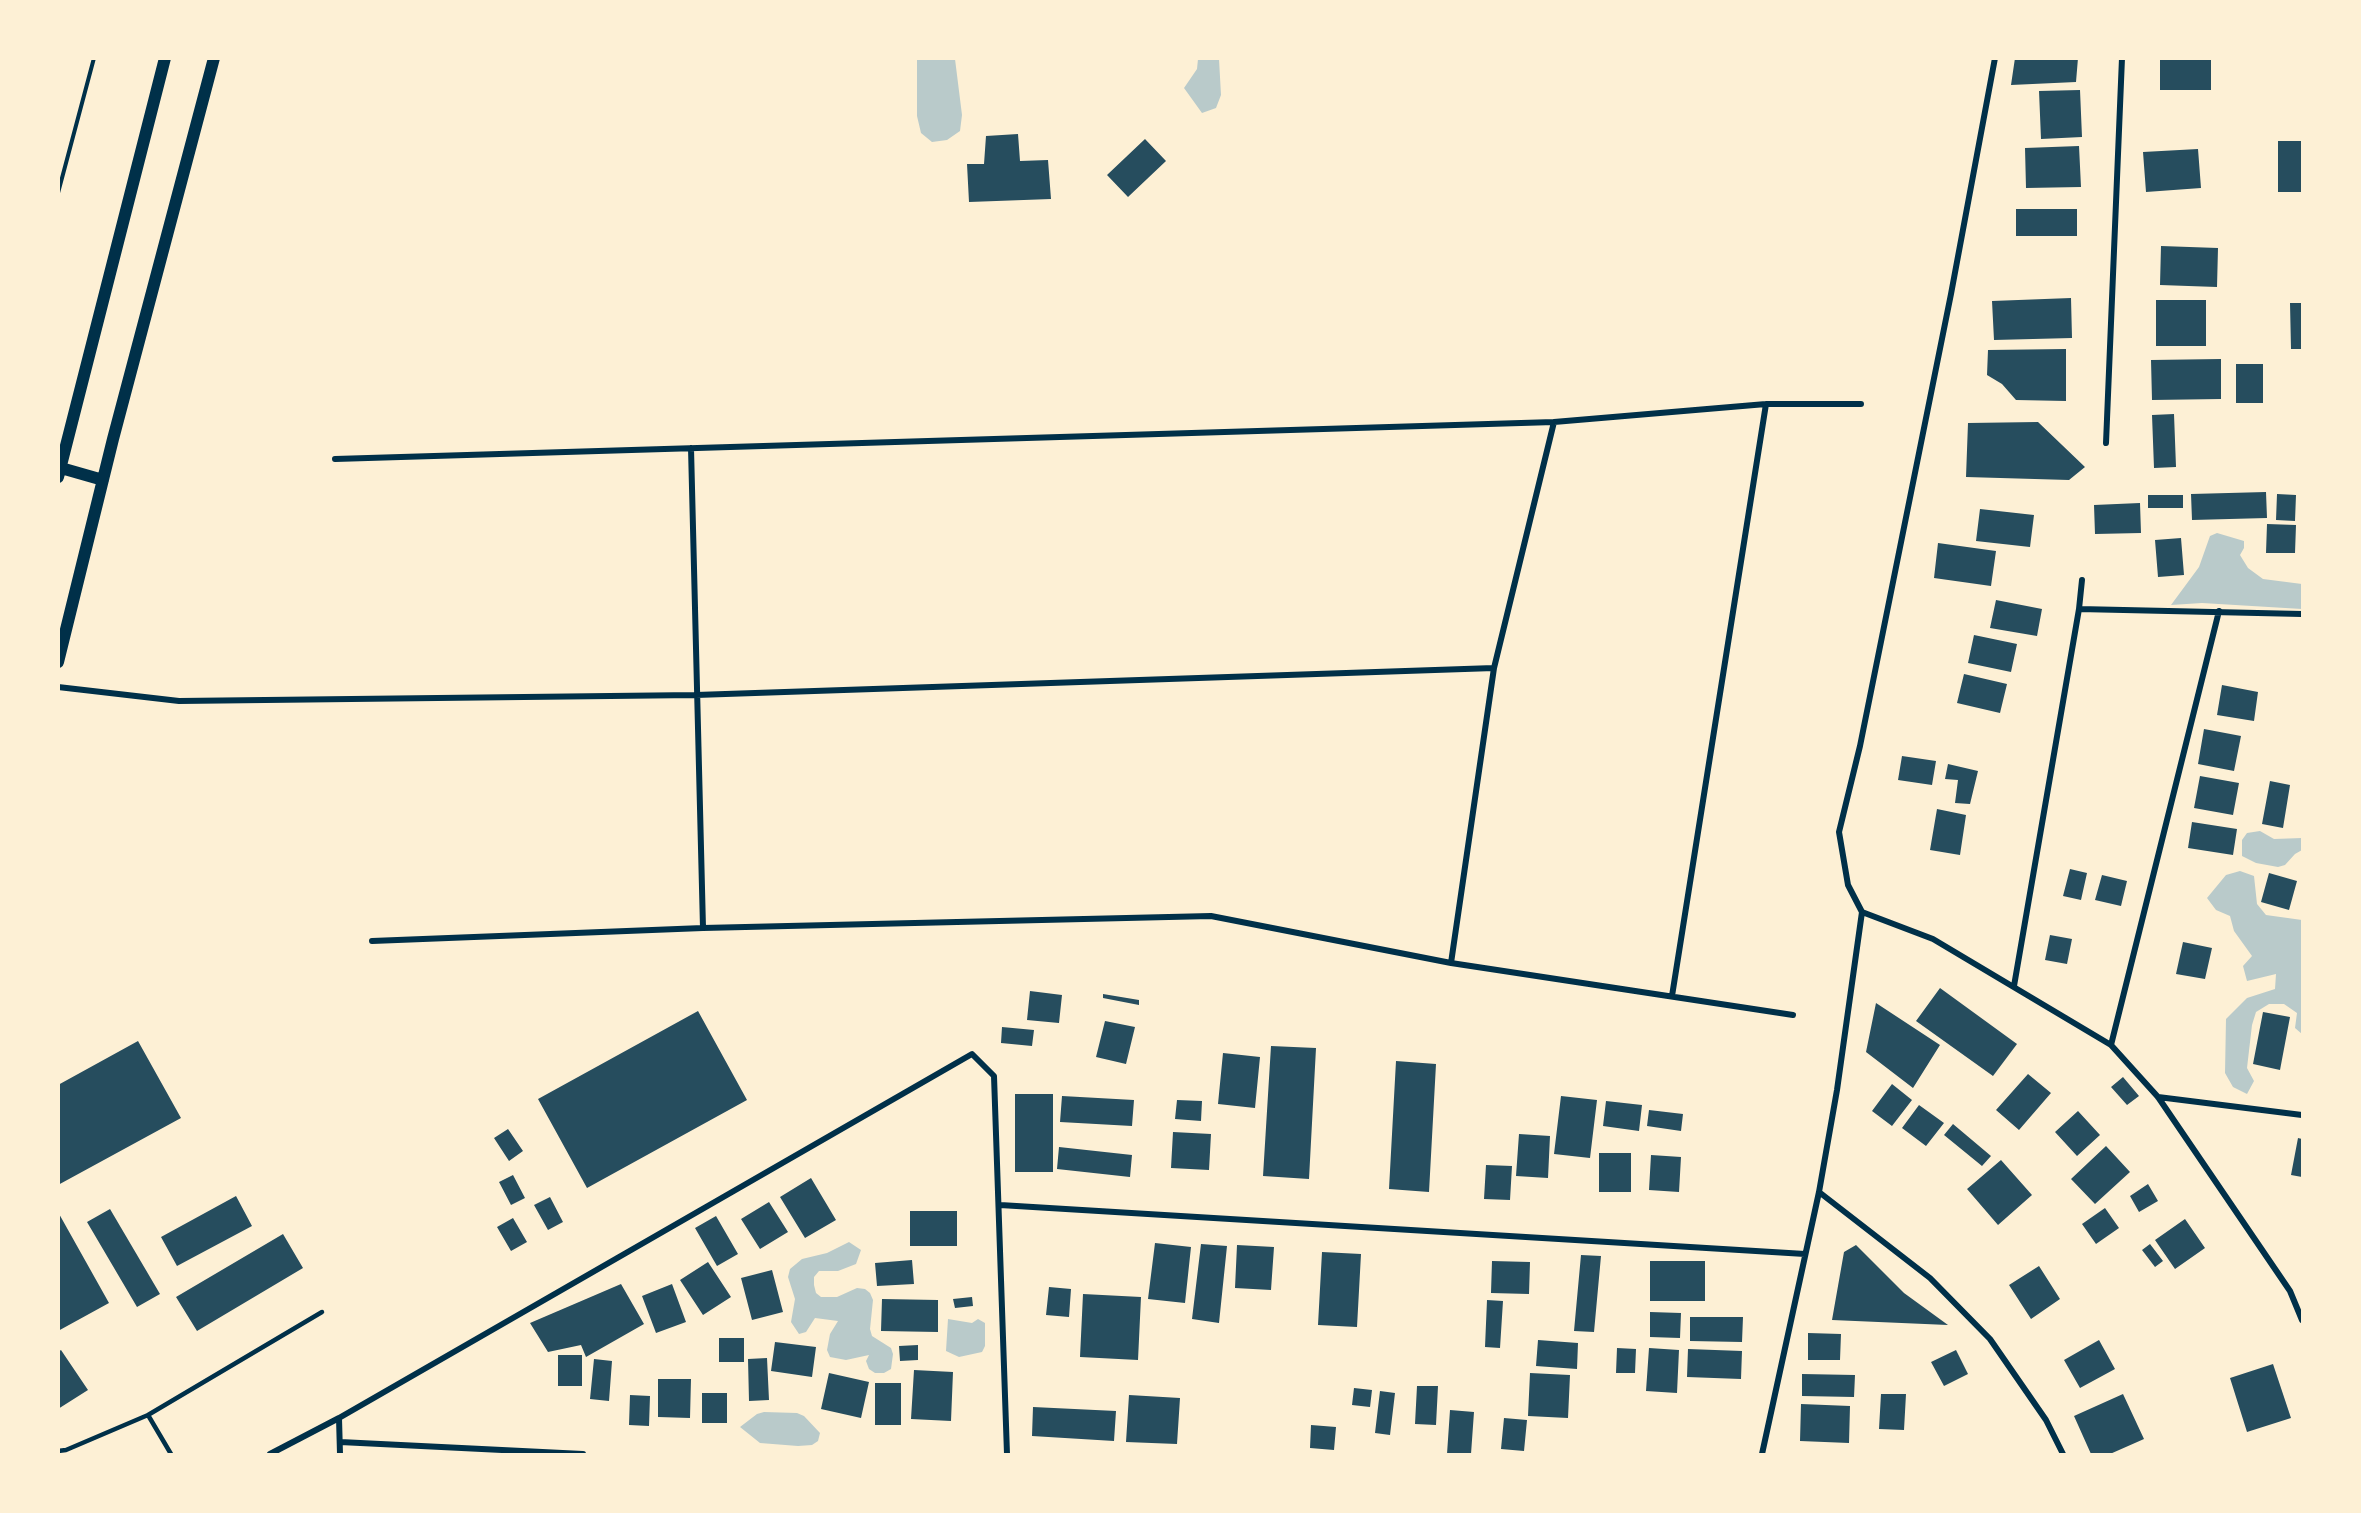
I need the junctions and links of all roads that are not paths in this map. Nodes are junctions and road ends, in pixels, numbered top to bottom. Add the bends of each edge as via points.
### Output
1 (165, 58) edge
2 (214, 58) edge
3 (1995, 58) edge
4 (2122, 58) edge
5 (1766, 404) junction
6 (1861, 405) dead end
7 (1554, 422) junction
8 (2106, 443) dead end
9 (692, 448) junction
10 (335, 459) dead end
11 (60, 472) edge
12 (103, 480) junction
13 (2082, 580) dead end
14 (2079, 609) junction
15 (2219, 611) junction
16 (2302, 614) edge
17 (58, 662) edge
18 (1494, 668) junction
19 (58, 687) edge
20 (696, 695) junction
21 (1862, 912) junction
22 (703, 927) junction
23 (372, 941) dead end
24 (1451, 963) junction
25 (2014, 986) junction
26 (1672, 996) junction
27 (1793, 1015) dead end
28 (2111, 1046) junction
29 (2158, 1097) junction
30 (2302, 1115) edge
31 (1819, 1192) junction
32 (1000, 1205) junction
33 (1805, 1254) junction
34 (322, 1312) dead end
35 (2302, 1320) edge
36 (148, 1415) junction
37 (339, 1418) junction
38 (340, 1442) junction
39 (58, 1451) edge
40 (171, 1455) edge
41 (270, 1455) edge
42 (340, 1455) edge
43 (583, 1455) edge
44 (1007, 1455) edge
45 (1762, 1455) edge
46 (2064, 1455) edge

1 - 11 main road
2 - 12 main road
3 - 21 street via 1868,711 1839,832 1848,885
4 - 8 street
5 - 6 street
5 - 7 street
5 - 26 street
7 - 9 street
7 - 18 street
9 - 10 street
9 - 20 street
11 - 12 main road
12 - 17 main road
13 - 14 street
14 - 15 street
14 - 25 street
15 - 16 street
15 - 28 street
18 - 20 street
18 - 24 street
19 - 20 street via 179,701
20 - 22 street
21 - 25 street via 1933,939
21 - 31 street
22 - 23 street
22 - 24 street via 1211,916
24 - 26 street
25 - 28 street
26 - 27 street
28 - 29 street
29 - 30 street
29 - 35 street via 2290,1291
31 - 33 street
31 - 46 street via 1930,1278 1990,1339 2046,1420
32 - 33 street
32 - 37 street via 994,1077 972,1054
32 - 44 street
33 - 45 street
34 - 36 lane
36 - 39 lane
36 - 40 lane
37 - 38 street
37 - 41 street
38 - 42 street
38 - 43 street

